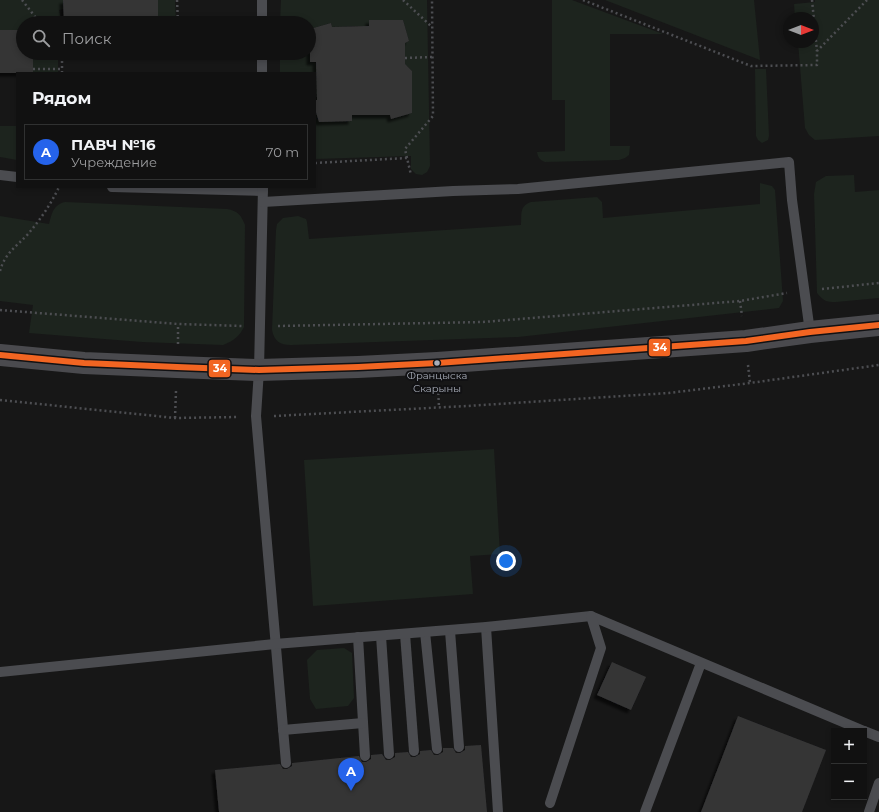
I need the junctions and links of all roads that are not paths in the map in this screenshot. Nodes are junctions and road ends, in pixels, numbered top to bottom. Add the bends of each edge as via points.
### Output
1 (262, 0) edge
2 (262, 16) edge
3 (262, 60) edge
4 (262, 72) edge
5 (0, 175) edge
6 (16, 177) edge
7 (188, 188) edge
8 (263, 189) edge
9 (263, 202) junction
10 (879, 325) edge
11 (810, 332) junction
12 (0, 355) edge
13 (258, 370) junction
14 (592, 616) junction
15 (486, 628) junction
16 (450, 630) junction
17 (425, 632) junction
18 (405, 634) junction
19 (382, 636) junction
20 (358, 637) junction
21 (275, 644) junction
22 (701, 663) junction
23 (0, 672) edge
24 (363, 723) junction
25 (857, 728) edge
26 (283, 730) junction
27 (867, 732) edge
28 (879, 737) edge
29 (459, 747) dead end
30 (437, 749) dead end
31 (414, 751) dead end
32 (389, 754) dead end
33 (365, 756) dead end
34 (286, 763) dead end
35 (879, 783) edge
36 (550, 803) dead end
37 (498, 812) edge
38 (645, 812) edge
39 (869, 812) edge

1 - 2 lane
3 - 4 lane
5 - 6 lane
7 - 8 lane
8 - 9 lane
9 - 11 lane via 518,188 789,162
9 - 13 lane
10 - 11 main road
11 - 13 main road via 746,341 437,363
12 - 13 main road via 84,362
13 - 21 lane via 256,416
14 - 15 lane
14 - 22 lane
14 - 36 lane via 600,648
15 - 16 lane
15 - 37 lane
16 - 17 lane
16 - 29 lane
17 - 18 lane
17 - 30 lane
18 - 19 lane
18 - 31 lane
19 - 20 lane
19 - 32 lane
20 - 21 lane
20 - 24 lane
21 - 23 lane
21 - 26 lane
22 - 25 lane
22 - 38 lane
24 - 26 lane
24 - 33 lane
26 - 34 lane
27 - 28 lane
35 - 39 lane

